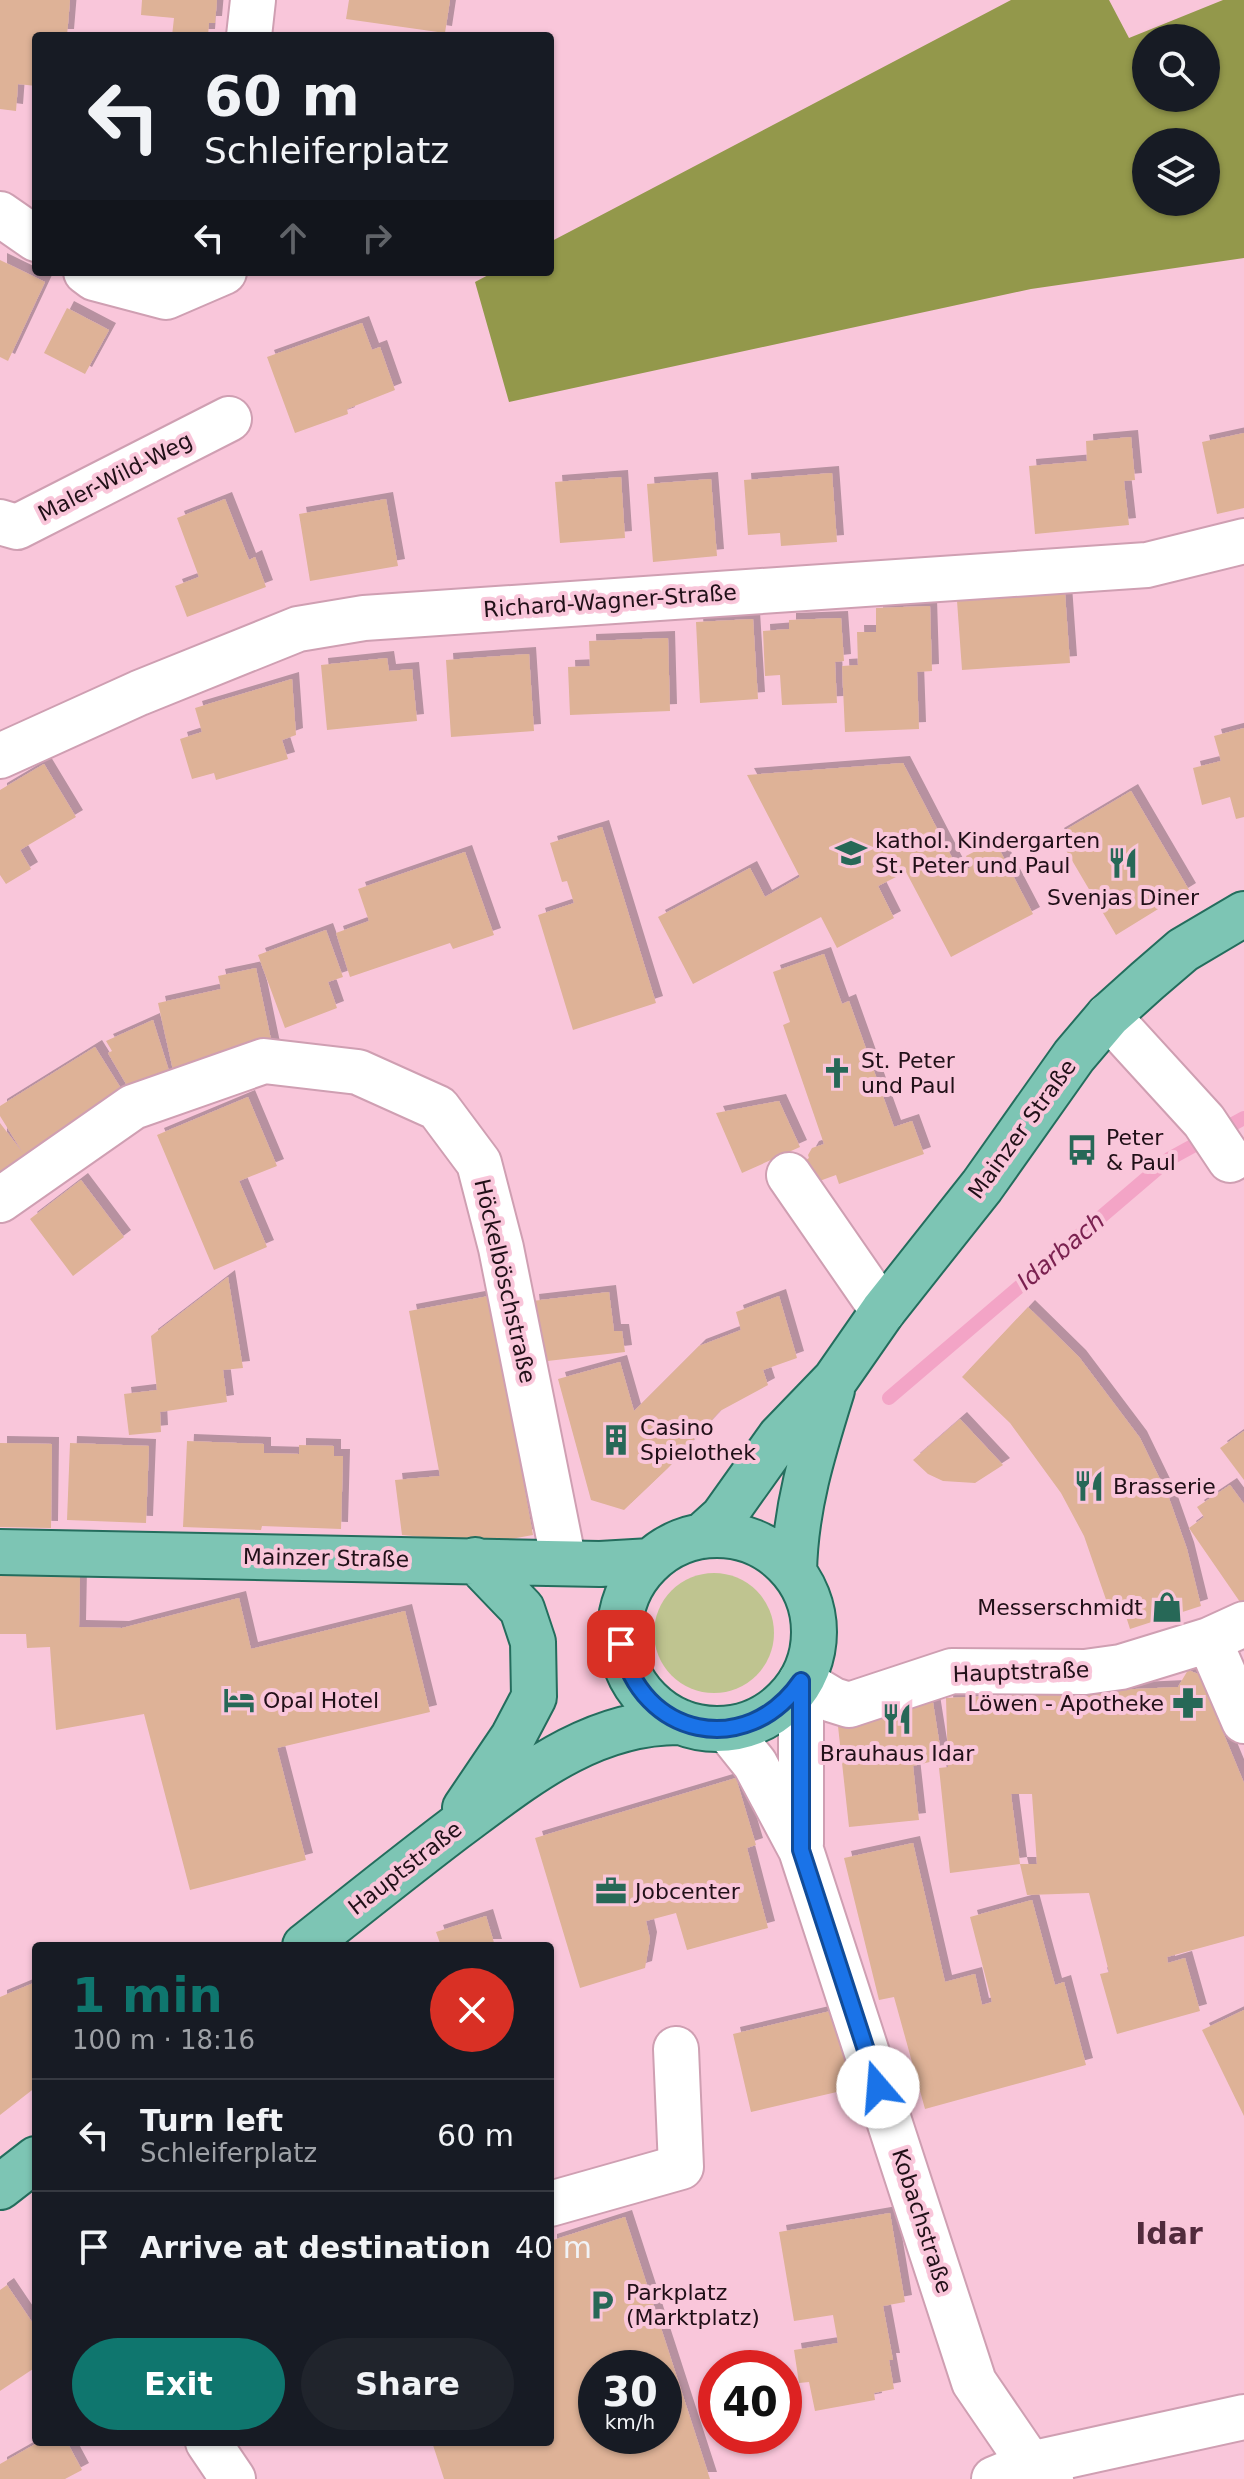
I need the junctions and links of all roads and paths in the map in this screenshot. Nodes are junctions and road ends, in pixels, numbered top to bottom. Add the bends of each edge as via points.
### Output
1 (253, 0) edge
2 (249, 32) edge
3 (0, 214) edge
4 (32, 236) edge
5 (91, 276) edge
6 (215, 276) edge
7 (229, 419) dead end
8 (0, 522) edge
9 (1244, 541) edge
10 (0, 756) edge
11 (1244, 914) edge
12 (1108, 1016) junction
13 (1230, 1160) dead end
14 (789, 1175) dead end
15 (0, 1200) edge
16 (883, 1311) junction
17 (835, 1380) junction
18 (702, 1536) junction
19 (0, 1552) edge
20 (475, 1560) junction
21 (651, 1561) junction
22 (564, 1563) junction
23 (794, 1573) junction
24 (1227, 1632) edge
25 (801, 1681) junction
26 (1244, 1721) edge
27 (681, 1722) junction
28 (727, 1729) junction
29 (449, 1834) junction
30 (801, 1850) junction
31 (310, 1942) edge
32 (676, 2049) dead end
33 (554, 2203) edge
34 (1244, 2417) edge
35 (211, 2446) edge
36 (1025, 2474) edge
37 (233, 2479) edge

1 - 2 street
3 - 4 street
5 - 6 street via 166,297
7 - 8 street, Maler-Wild-Weg via 17,527
9 - 10 street, Richard-Wagner-Straße via 1147,565 364,618 298,629
11 - 12 main road, Mainzer Straße via 1183,950
12 - 13 street via 1204,1121
12 - 16 main road, Mainzer Straße
14 - 16 street
15 - 22 street, Höckelböschstraße via 133,1107 264,1061 358,1072 438,1108 479,1163
16 - 17 main road, Mainzer Straße
17 - 18 main road, Mainzer Straße via 780,1437 723,1517
17 - 23 main road, Mainzer Straße via 801,1495
18 - 21 main road
18 - 23 main road via 747,1540 778,1556
19 - 20 main road, Mainzer Straße
20 - 22 main road, Mainzer Straße
20 - 29 main road via 522,1609 533,1642 534,1697
21 - 22 main road, Mainzer Straße
21 - 27 main road via 626,1599 621,1644 631,1677 644,1696
23 - 25 main road via 806,1592 814,1625 810,1660
24 - 25 street, Hauptstraße via 1121,1667 1085,1672 952,1671 849,1705
24 - 26 street
25 - 28 main road via 770,1714
25 - 30 street, Kobachstraße
27 - 28 main road
27 - 29 main road, Hauptstraße via 617,1730 571,1749
28 - 30 street, Kobachstraße via 755,1764
29 - 31 main road, Hauptstraße
30 - 36 street, Kobachstraße via 974,2382
32 - 33 street via 681,2167
34 - 36 street
35 - 37 street

